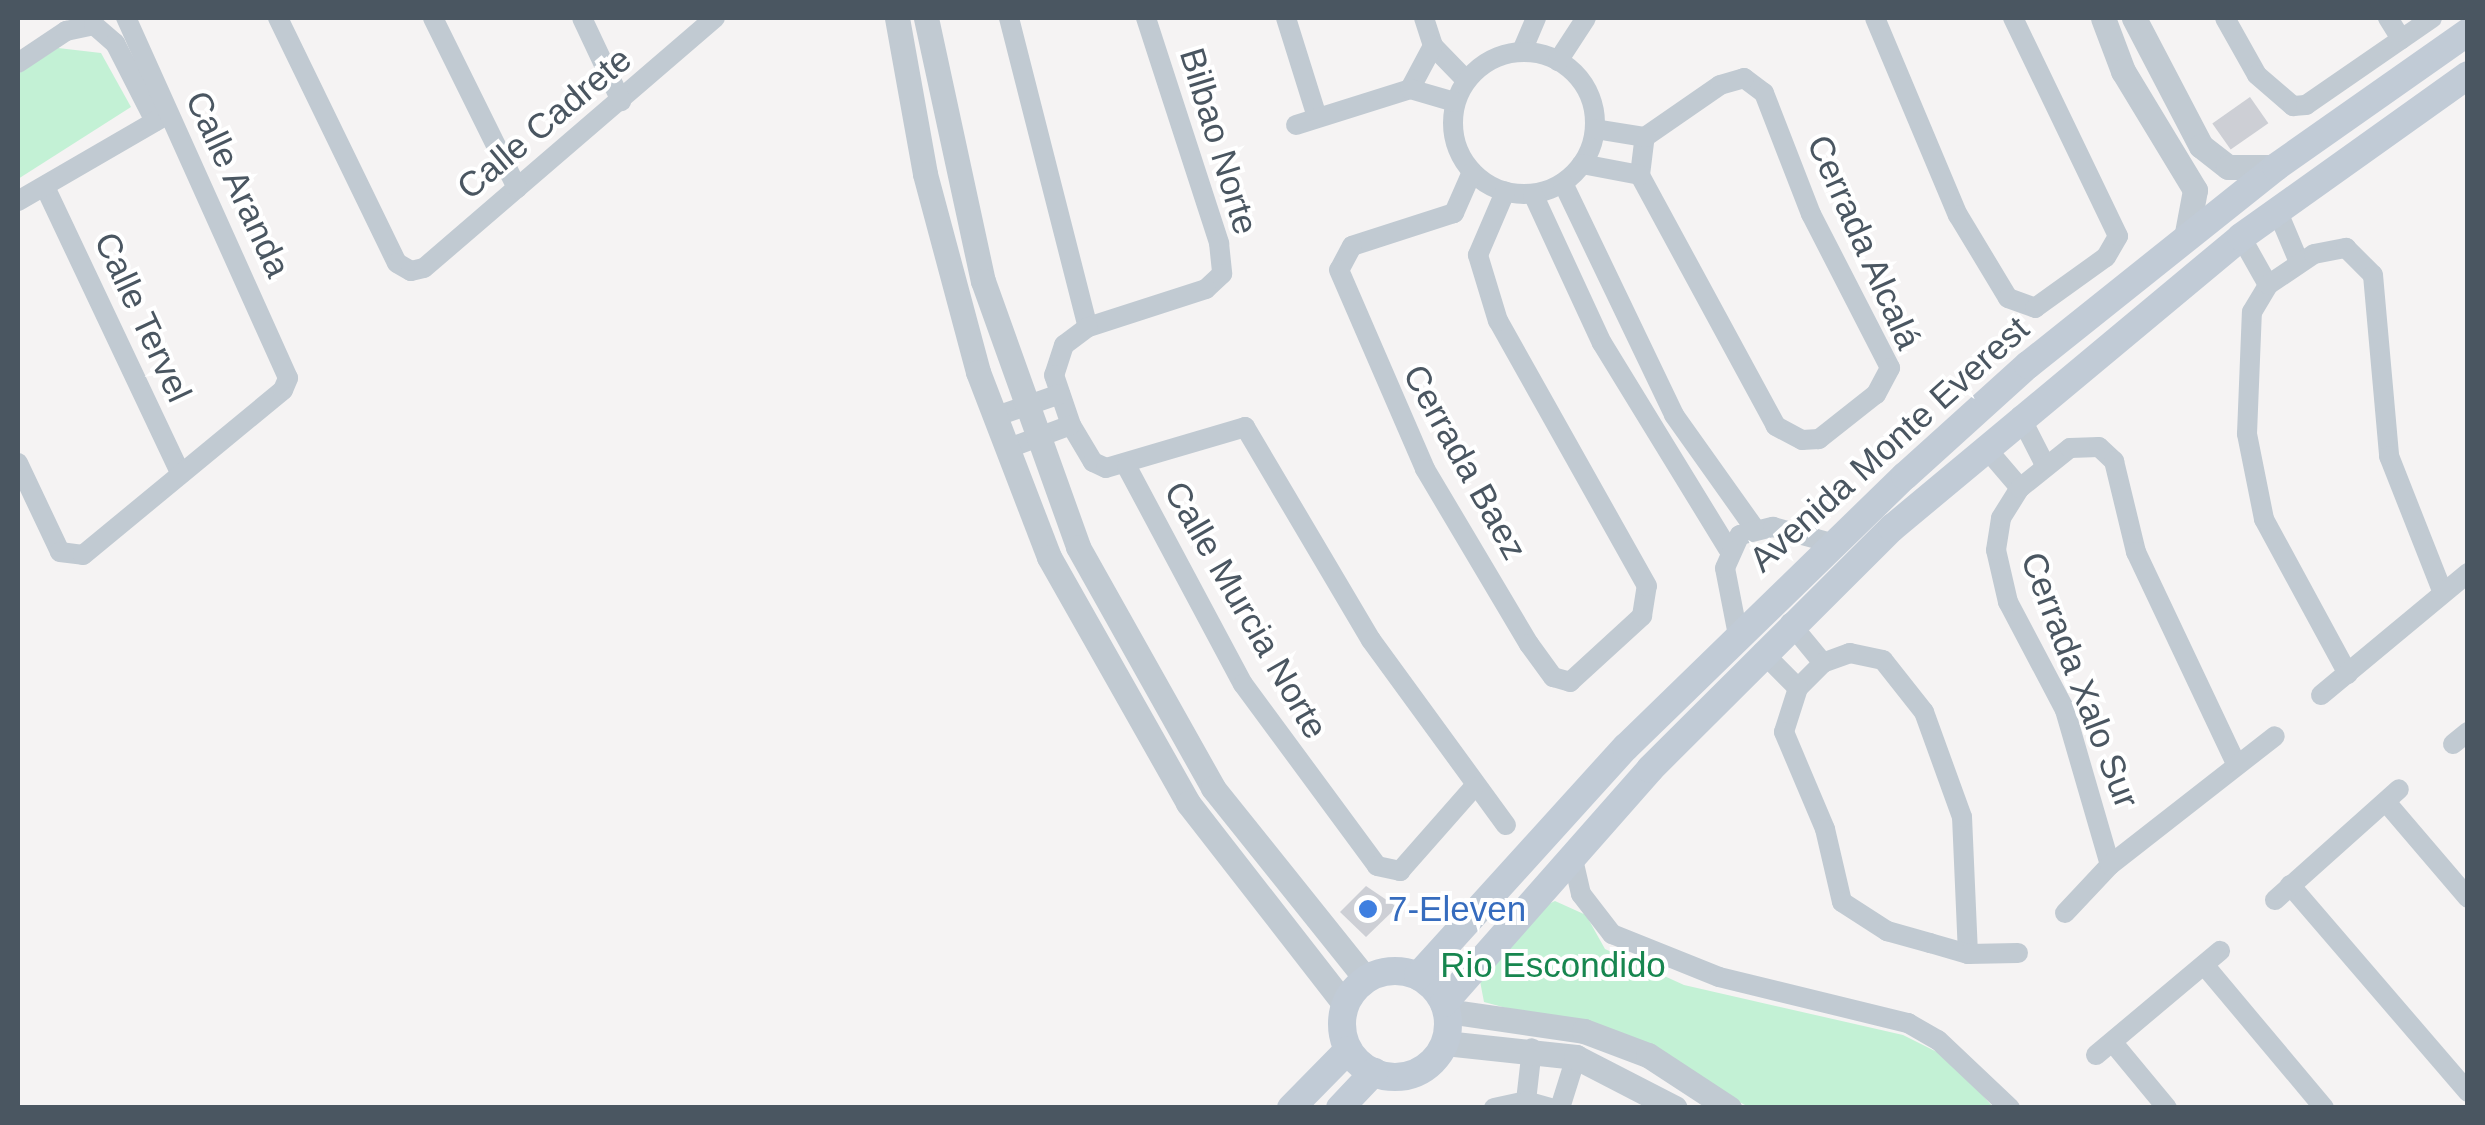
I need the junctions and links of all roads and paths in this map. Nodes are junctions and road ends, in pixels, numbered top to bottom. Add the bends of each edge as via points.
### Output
1 (126, 18) edge
2 (278, 18) edge
3 (433, 18) edge
4 (582, 18) edge
5 (715, 18) edge
6 (897, 18) edge
7 (926, 18) edge
8 (1010, 18) edge
9 (1146, 18) edge
10 (1286, 18) edge
11 (1424, 18) edge
12 (1536, 18) edge
13 (1586, 18) edge
14 (1875, 18) edge
15 (2013, 18) edge
16 (2103, 18) edge
17 (2134, 18) edge
18 (2226, 18) edge
19 (2388, 18) edge
20 (2432, 18) edge
21 (2468, 32) edge
22 (2401, 39) junction
23 (1433, 46) junction
24 (1522, 51) junction
25 (1558, 61) junction
26 (18, 64) edge
27 (2468, 74) edge
28 (1466, 80) junction
29 (1410, 90) junction
30 (621, 100) junction
31 (1455, 102) junction
32 (2350, 113) junction
33 (162, 117) junction
34 (1316, 117) junction
35 (1296, 125) dead end
36 (1595, 129) junction
37 (1645, 137) junction
38 (2370, 142) junction
39 (2202, 146) junction
40 (1582, 164) junction
41 (2178, 165) junction
42 (2276, 167) junction
43 (1472, 172) junction
44 (1640, 175) junction
45 (1563, 182) junction
46 (517, 188) junction
47 (46, 189) junction
48 (1505, 192) junction
49 (1532, 194) junction
50 (18, 200) edge
51 (2278, 210) junction
52 (2242, 237) junction
53 (2186, 238) junction
54 (2293, 267) junction
55 (2268, 285) junction
56 (2112, 298) junction
57 (2132, 326) junction
58 (1088, 327) junction
59 (1060, 394) junction
60 (1023, 407) junction
61 (2020, 416) junction
62 (994, 417) junction
63 (1070, 425) junction
64 (1034, 438) junction
65 (1985, 447) junction
66 (1006, 448) junction
67 (18, 463) edge
68 (2044, 463) junction
69 (1127, 467) junction
70 (181, 474) junction
71 (2020, 488) junction
72 (1871, 506) junction
73 (1753, 526) junction
74 (1892, 528) junction
75 (1831, 543) junction
76 (1728, 548) junction
77 (2468, 573) edge
78 (2443, 594) junction
79 (1782, 612) junction
80 (1738, 635) junction
81 (1762, 652) junction
82 (1823, 663) junction
83 (2348, 674) junction
84 (1798, 688) junction
85 (2322, 695) dead end
86 (2275, 736) dead end
87 (2236, 764) junction
88 (1474, 786) junction
89 (1506, 825) dead end
90 (1572, 855) junction
91 (2110, 865) junction
92 (2468, 898) edge
93 (2066, 913) dead end
94 (2018, 953) dead end
95 (1968, 954) junction
96 (1418, 976) junction
97 (1366, 978) junction
98 (1345, 1005) junction
99 (1446, 1007) junction
100 (1445, 1043) junction
101 (1532, 1048) junction
102 (1348, 1050) junction
103 (1576, 1057) junction
104 (1374, 1072) junction
105 (2468, 1092) edge
106 (1545, 1105) edge
107 (1292, 1108) edge
108 (1340, 1108) edge
109 (1494, 1108) edge
110 (1675, 1108) edge
111 (1729, 1108) edge
112 (2010, 1108) edge
113 (2167, 1108) edge
114 (2324, 1108) edge

1 - 33 street, Calle Aranda
2 - 46 street, Calle Cadrete via 397,264 411,271
3 - 46 street
4 - 30 street
5 - 30 street, Calle Cadrete
6 - 62 street via 925,174
7 - 60 street via 953,170
8 - 58 street
9 - 58 street, Bilbao Norte via 1219,243 1215,282
10 - 34 street
11 - 23 street
12 - 24 street
13 - 25 street
14 - 15 street via 1958,215 2008,298 2036,308 2106,258 2118,236
16 - 41 street via 2123,71
17 - 39 street
18 - 22 street via 2279,100 2306,105
19 - 22 street
20 - 22 street
21 - 32 main road, Avenida Monte Everest
23 - 28 street
23 - 29 street
24 - 25 street
24 - 28 street via 1501,55
25 - 36 street via 1587,90
26 - 33 street, Calle Aranda via 66,30 94,25 115,43
27 - 38 main road, Avenida Monte Everest
28 - 31 street
29 - 31 street
29 - 34 street
30 - 46 street, Calle Cadrete
31 - 43 street via 1452,127
32 - 38 main road
32 - 42 main road, Avenida Monte Everest
33 - 47 street
33 - 70 street, Calle Aranda via 288,378 284,390
34 - 35 street
36 - 37 street
36 - 40 street
37 - 44 street
37 - 44 street, Cerrada Alcalá via 1731,79 1755,84 1811,214 1887,356 1890,368 1876,394 1819,439 1802,440 1776,426
38 - 51 main road, Avenida Monte Everest
39 - 41 street
39 - 42 street via 2240,171
40 - 44 street
40 - 45 street
41 - 53 street via 2197,200
42 - 53 main road, Avenida Monte Everest
43 - 48 street
43 - 48 street, Cerrada Baez via 1454,213 1352,246 1339,270 1424,469 1528,644 1562,682 1579,680 1647,603 1634,558 1541,410 1487,292 1478,255
45 - 49 street
45 - 73 street via 1674,415
47 - 50 street
47 - 70 street, Calle Tervel
48 - 49 street
49 - 76 street via 1602,343
51 - 52 main road, Avenida Monte Everest
51 - 54 street
52 - 55 street
52 - 57 main road, Avenida Monte Everest
53 - 56 main road, Avenida Monte Everest
54 - 55 street
54 - 78 street via 2346,248 2368,262 2389,456
55 - 83 street via 2245,352 2253,477 2286,570
56 - 57 main road
56 - 72 main road, Avenida Monte Everest
57 - 61 main road, Avenida Monte Everest
58 - 59 street via 1056,361
59 - 60 street
59 - 63 street, Calle Murcia Norte
60 - 62 street
60 - 64 street
61 - 65 main road, Avenida Monte Everest
61 - 68 street
62 - 66 street
63 - 64 street
63 - 69 street, Calle Murcia Norte via 1093,462
64 - 66 street
64 - 97 street via 1087,564 1180,736
65 - 71 street
65 - 74 main road, Avenida Monte Everest
66 - 98 street via 1049,556 1151,745
67 - 70 street via 60,552 71,558
68 - 71 street
68 - 87 street via 2070,448 2099,446 2119,471 2136,552
69 - 88 street, Calle Murcia Norte via 1245,427 1371,640
69 - 88 street, Calle Murcia Norte via 1243,684 1376,866 1400,870
71 - 91 street, Cerrada Xalo Sur via 2001,518 1996,550 2004,588 2064,710
72 - 74 main road
72 - 75 main road, Avenida Monte Everest
73 - 75 street
73 - 76 street
74 - 79 main road, Avenida Monte Everest
75 - 79 main road, Avenida Monte Everest
76 - 80 street via 1726,590
77 - 78 street
78 - 83 street
79 - 80 main road, Avenida Monte Everest
79 - 81 main road, Avenida Monte Everest
79 - 82 street
80 - 96 main road, Avenida Monte Everest via 1585,790
81 - 84 street
81 - 90 main road, Avenida Monte Everest
82 - 84 street
82 - 95 street via 1866,654 1908,690 1950,772 1968,868
83 - 85 street
84 - 95 street via 1786,714 1788,750 1825,829 1842,902 1887,930
86 - 87 street
87 - 91 street
88 - 89 street, Calle Murcia Norte
90 - 99 main road, Avenida Monte Everest
90 - 112 street via 1581,894 1612,934 1719,977 1908,1023 1938,1040
91 - 93 street
92 - 105 street via 2392,796 2282,892
94 - 95 street
96 - 97 main road via 1401,970
96 - 99 main road
97 - 98 main road
98 - 102 main road
99 - 100 main road
99 - 111 street via 1584,1031 1648,1055
100 - 101 street
100 - 104 main road via 1416,1073
101 - 103 street
101 - 106 street
102 - 104 main road
102 - 107 main road
103 - 106 street
103 - 110 street
104 - 108 main road
106 - 109 street
113 - 114 street via 2105,1050 2213,959

